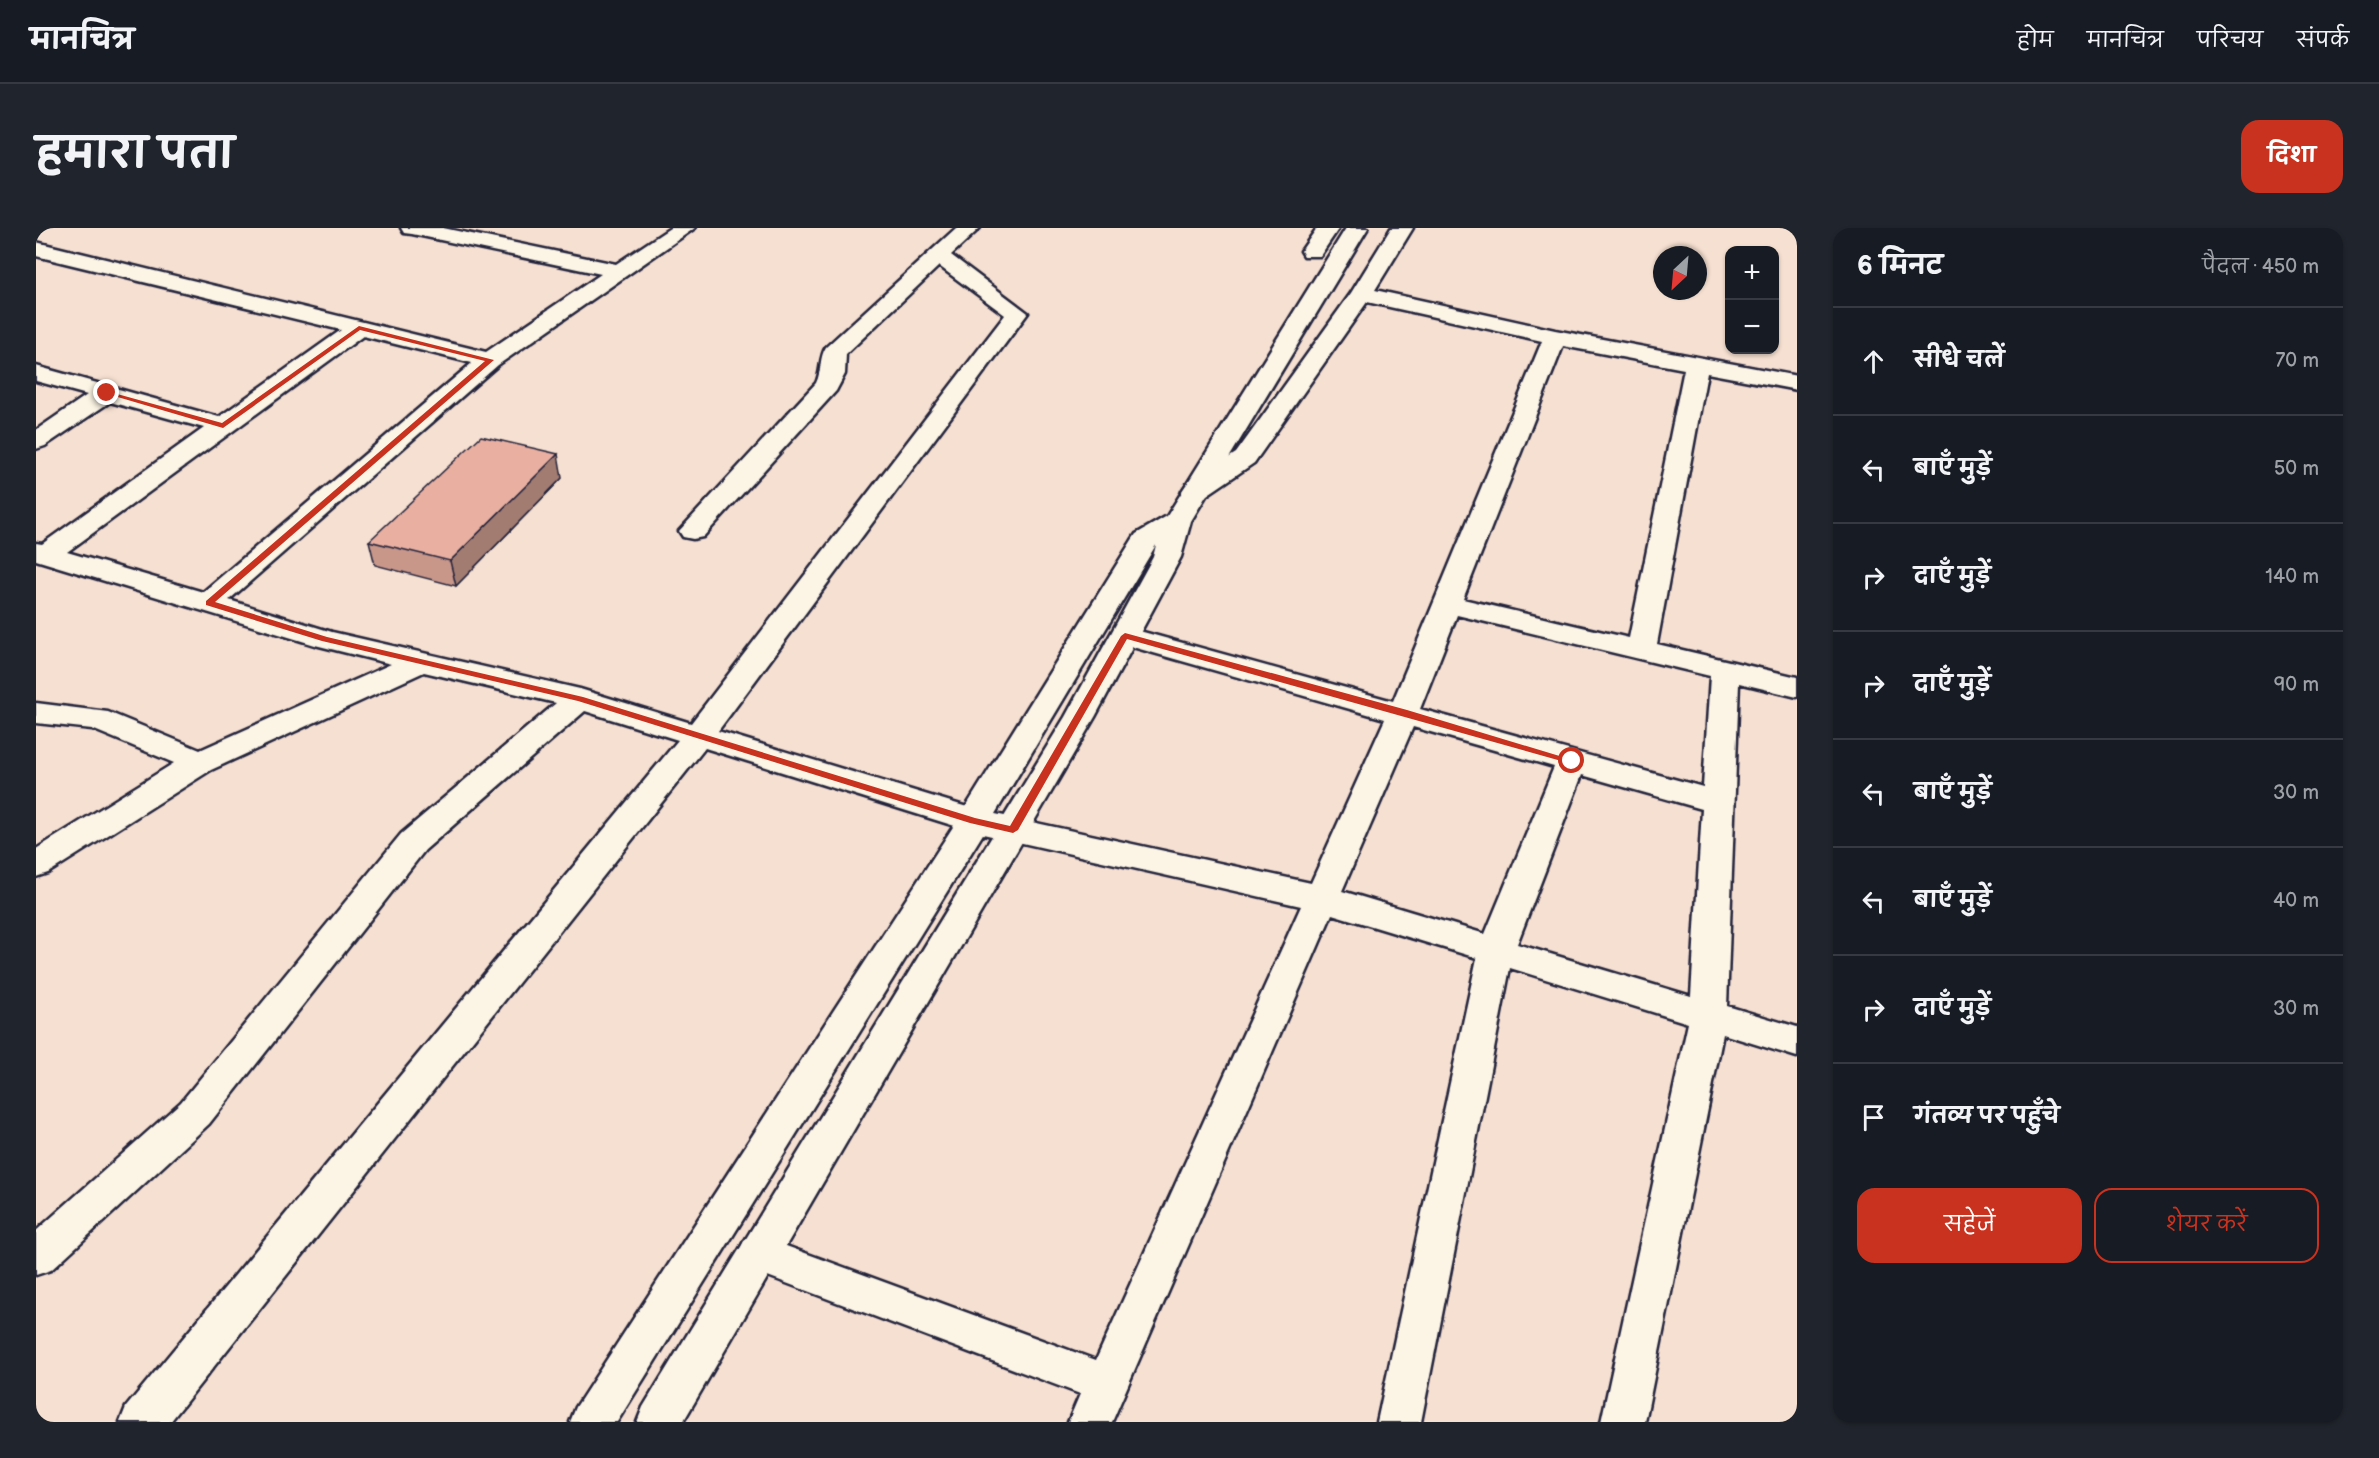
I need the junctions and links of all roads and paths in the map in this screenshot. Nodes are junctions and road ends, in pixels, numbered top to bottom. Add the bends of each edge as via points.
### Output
1 (412, 228) edge
2 (504, 228) edge
3 (684, 228) edge
4 (969, 228) edge
5 (1328, 228) edge
6 (1357, 228) edge
7 (1402, 228) edge
8 (483, 243) junction
9 (36, 249) edge
10 (1312, 251) dead end
11 (938, 255) junction
12 (620, 271) junction
13 (1361, 294) junction
14 (359, 328) junction
15 (1555, 337) junction
16 (490, 360) junction
17 (1697, 363) junction
18 (36, 373) edge
19 (1797, 383) edge
20 (107, 393) junction
21 (223, 426) junction
22 (36, 441) edge
23 (1195, 491) junction
24 (1177, 521) junction
25 (693, 531) dead end
26 (41, 552) edge
27 (208, 603) junction
28 (1447, 604) junction
29 (1125, 636) junction
30 (1641, 649) junction
31 (421, 662) junction
32 (1725, 669) junction
33 (1797, 687) edge
34 (580, 699) junction
35 (1404, 712) junction
36 (36, 713) edge
37 (698, 737) junction
38 (1572, 761) junction
39 (200, 762) junction
40 (1717, 802) junction
41 (974, 821) junction
42 (1013, 830) junction
43 (36, 865) edge
44 (1322, 898) junction
45 (1496, 951) junction
46 (1708, 1015) junction
47 (1797, 1042) edge
48 (759, 1254) junction
49 (36, 1257) edge
50 (1097, 1412) edge
51 (142, 1422) edge
52 (592, 1422) edge
53 (658, 1422) edge
54 (1399, 1422) edge
55 (1623, 1422) edge

1 - 8 street
2 - 8 street
3 - 12 street
4 - 11 street
5 - 10 street
6 - 23 street
7 - 13 street
8 - 12 street
9 - 14 street
11 - 25 street via 834,352 827,386
11 - 37 street via 1017,313
12 - 16 street
13 - 15 street
13 - 23 street via 1245,458
14 - 16 street
14 - 21 street
15 - 17 street
15 - 28 street
16 - 27 street
17 - 19 street
17 - 30 street
18 - 20 street
20 - 21 street
20 - 22 street
21 - 26 street
23 - 24 street
24 - 29 street via 1167,557
24 - 41 street via 1146,540
26 - 27 street
27 - 31 street via 325,639
28 - 30 street
28 - 35 street
29 - 35 street
29 - 42 street
30 - 32 street
31 - 34 street
31 - 39 street
32 - 33 street
32 - 40 street
34 - 37 street
34 - 49 street via 413,842 195,1113
35 - 38 street
35 - 44 street
36 - 39 street via 97,719
37 - 41 street
37 - 51 street
38 - 40 street
38 - 45 street
39 - 43 street
40 - 46 street
41 - 42 street
41 - 52 street
42 - 44 street
42 - 48 street
44 - 45 street
44 - 50 street
45 - 46 street
45 - 54 street
46 - 47 street
46 - 55 street
48 - 50 street
48 - 53 street

